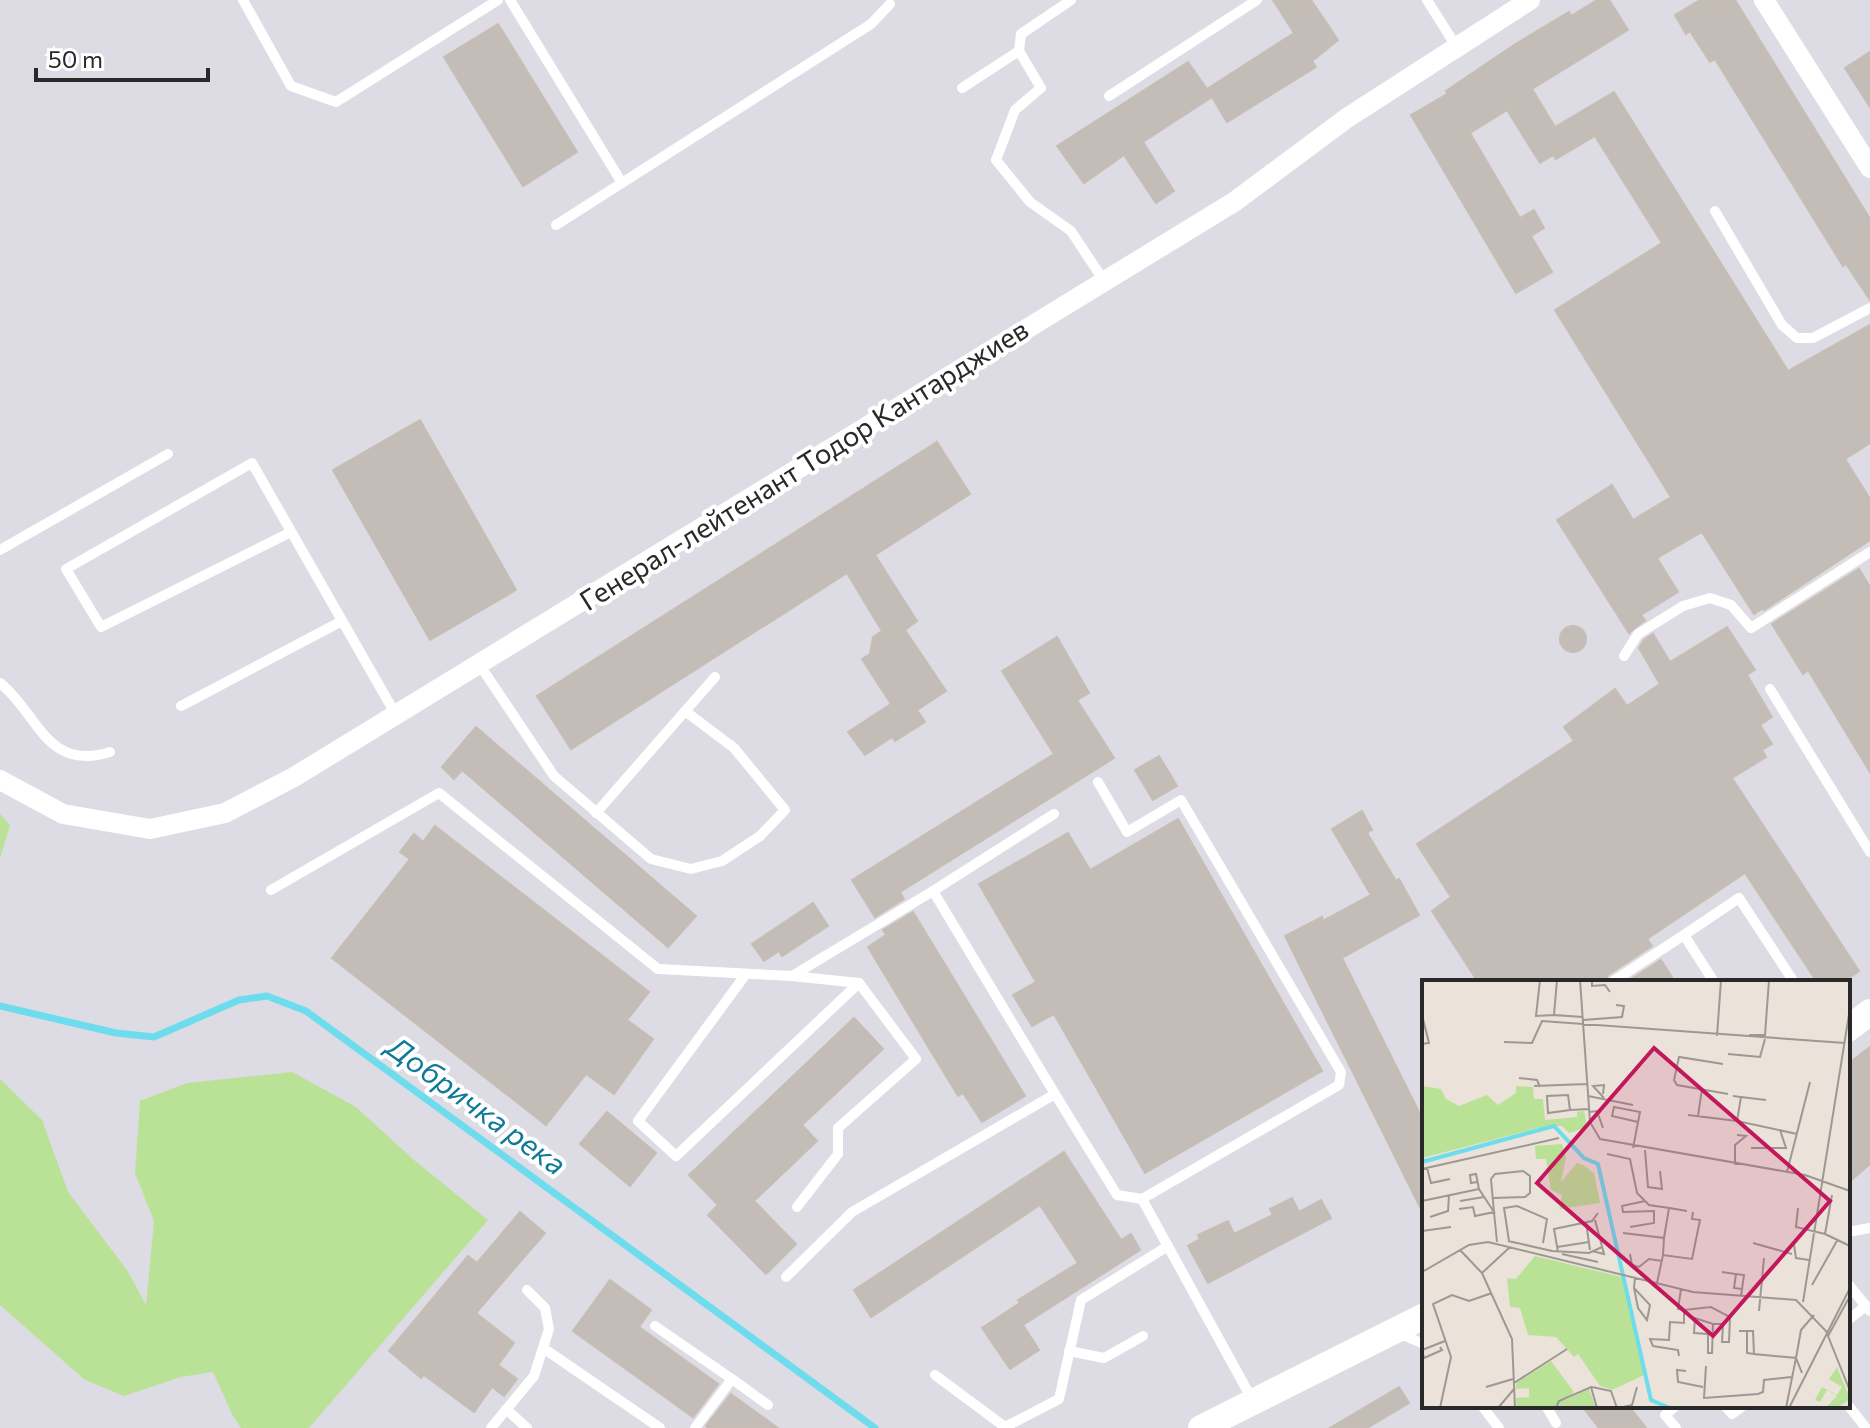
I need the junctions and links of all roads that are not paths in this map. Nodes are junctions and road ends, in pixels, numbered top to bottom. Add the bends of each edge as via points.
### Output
1 (243, 0) edge
2 (498, 0) edge
3 (510, 0) edge
4 (1071, 0) edge
5 (1257, 0) edge
6 (1427, 0) edge
7 (1530, 0) edge
8 (1764, 0) edge
9 (892, 1) edge
10 (1456, 46) junction
11 (1019, 51) junction
12 (962, 88) dead end
13 (1109, 96) dead end
14 (1870, 168) edge
15 (622, 183) junction
16 (1715, 211) dead end
17 (556, 225) dead end
18 (1104, 281) junction
19 (1870, 308) edge
20 (168, 454) dead end
21 (291, 532) junction
22 (0, 550) edge
23 (1870, 552) edge
24 (342, 621) junction
25 (1624, 656) dead end
26 (479, 664) junction
27 (715, 677) dead end
28 (0, 683) edge
29 (1770, 689) dead end
30 (181, 706) dead end
31 (685, 711) junction
32 (396, 715) junction
33 (110, 752) dead end
34 (0, 780) edge
35 (1098, 782) dead end
36 (596, 813) junction
37 (1054, 814) dead end
38 (1870, 852) edge
39 (271, 890) dead end
40 (933, 891) junction
41 (1684, 935) junction
42 (746, 974) junction
43 (792, 976) junction
44 (1615, 980) edge
45 (1713, 980) edge
46 (1793, 980) edge
47 (859, 983) junction
48 (1870, 1012) edge
49 (1850, 1027) edge
50 (1055, 1094) junction
51 (1142, 1199) junction
52 (797, 1207) dead end
53 (1870, 1228) edge
54 (1850, 1232) edge
55 (1168, 1246) junction
56 (786, 1277) dead end
57 (1850, 1286) edge
58 (527, 1290) dead end
59 (1868, 1308) edge
60 (1422, 1317) edge
61 (1850, 1319) edge
62 (655, 1326) dead end
63 (1394, 1332) junction
64 (1143, 1336) dead end
65 (1422, 1343) edge
66 (543, 1348) junction
67 (1069, 1351) junction
68 (935, 1375) dead end
69 (732, 1379) junction
70 (1254, 1403) junction
71 (768, 1405) dead end
72 (1484, 1408) edge
73 (1674, 1408) edge
74 (1850, 1408) edge
75 (506, 1409) junction
76 (491, 1428) edge
77 (527, 1428) edge
78 (660, 1428) edge
79 (695, 1428) edge
80 (1201, 1428) edge
81 (1499, 1428) edge
82 (1676, 1428) edge
83 (1866, 1428) edge

1 - 2 lane via 291,86 336,102
3 - 15 lane
4 - 11 lane via 1021,34
5 - 13 lane
6 - 10 lane
7 - 10 street, Генерал-лейтенант Тодор Кантарджиев
8 - 14 street
9 - 15 lane via 871,24
10 - 18 street, Генерал-лейтенант Тодор Кантарджиев via 1234,202
11 - 12 lane
11 - 18 lane via 1041,88 1015,110 996,160 1030,202 1071,231
15 - 17 lane
16 - 19 lane via 1782,325 1797,338 1813,338
18 - 26 street, Генерал-лейтенант Тодор Кантарджиев
20 - 22 lane
21 - 21 lane via 101,627 66,569 252,463
21 - 24 lane
23 - 25 lane via 1751,628 1731,605 1710,598 1683,606 1638,634
24 - 30 lane
24 - 32 lane
26 - 32 street, Генерал-лейтенант Тодор Кантарджиев
26 - 36 lane via 554,776
27 - 31 lane
28 - 33 lane via 38,731 60,749 90,759
29 - 38 lane
31 - 36 lane
31 - 36 lane via 734,748 785,810 760,836 722,861 691,869 651,859
32 - 34 street, Генерал-лейтенант Тодор Кантарджиев via 225,813 150,829 63,814
35 - 51 lane via 1127,832 1181,800 1341,1072 1339,1085
37 - 40 lane
39 - 42 lane via 439,793 658,969
40 - 43 lane
40 - 50 lane
41 - 44 lane
41 - 45 lane
41 - 46 lane via 1739,898
42 - 43 lane
42 - 47 lane via 638,1121 676,1156
43 - 47 lane
47 - 52 lane via 916,1059 838,1128 838,1154
48 - 49 street
50 - 51 lane via 1117,1195
50 - 56 lane via 852,1212
51 - 55 lane
53 - 54 lane
55 - 67 lane via 1081,1300
55 - 70 lane
57 - 59 lane
58 - 66 lane via 545,1308 549,1329
59 - 61 lane
60 - 63 street
62 - 69 lane
63 - 65 lane
63 - 70 street
64 - 67 lane via 1104,1358
66 - 75 lane via 534,1376
66 - 78 lane
67 - 68 lane via 1059,1399 1005,1427
69 - 71 lane
69 - 79 lane
70 - 80 street
72 - 81 lane
73 - 82 lane via 1665,1415
74 - 83 lane
75 - 76 lane
75 - 77 lane

